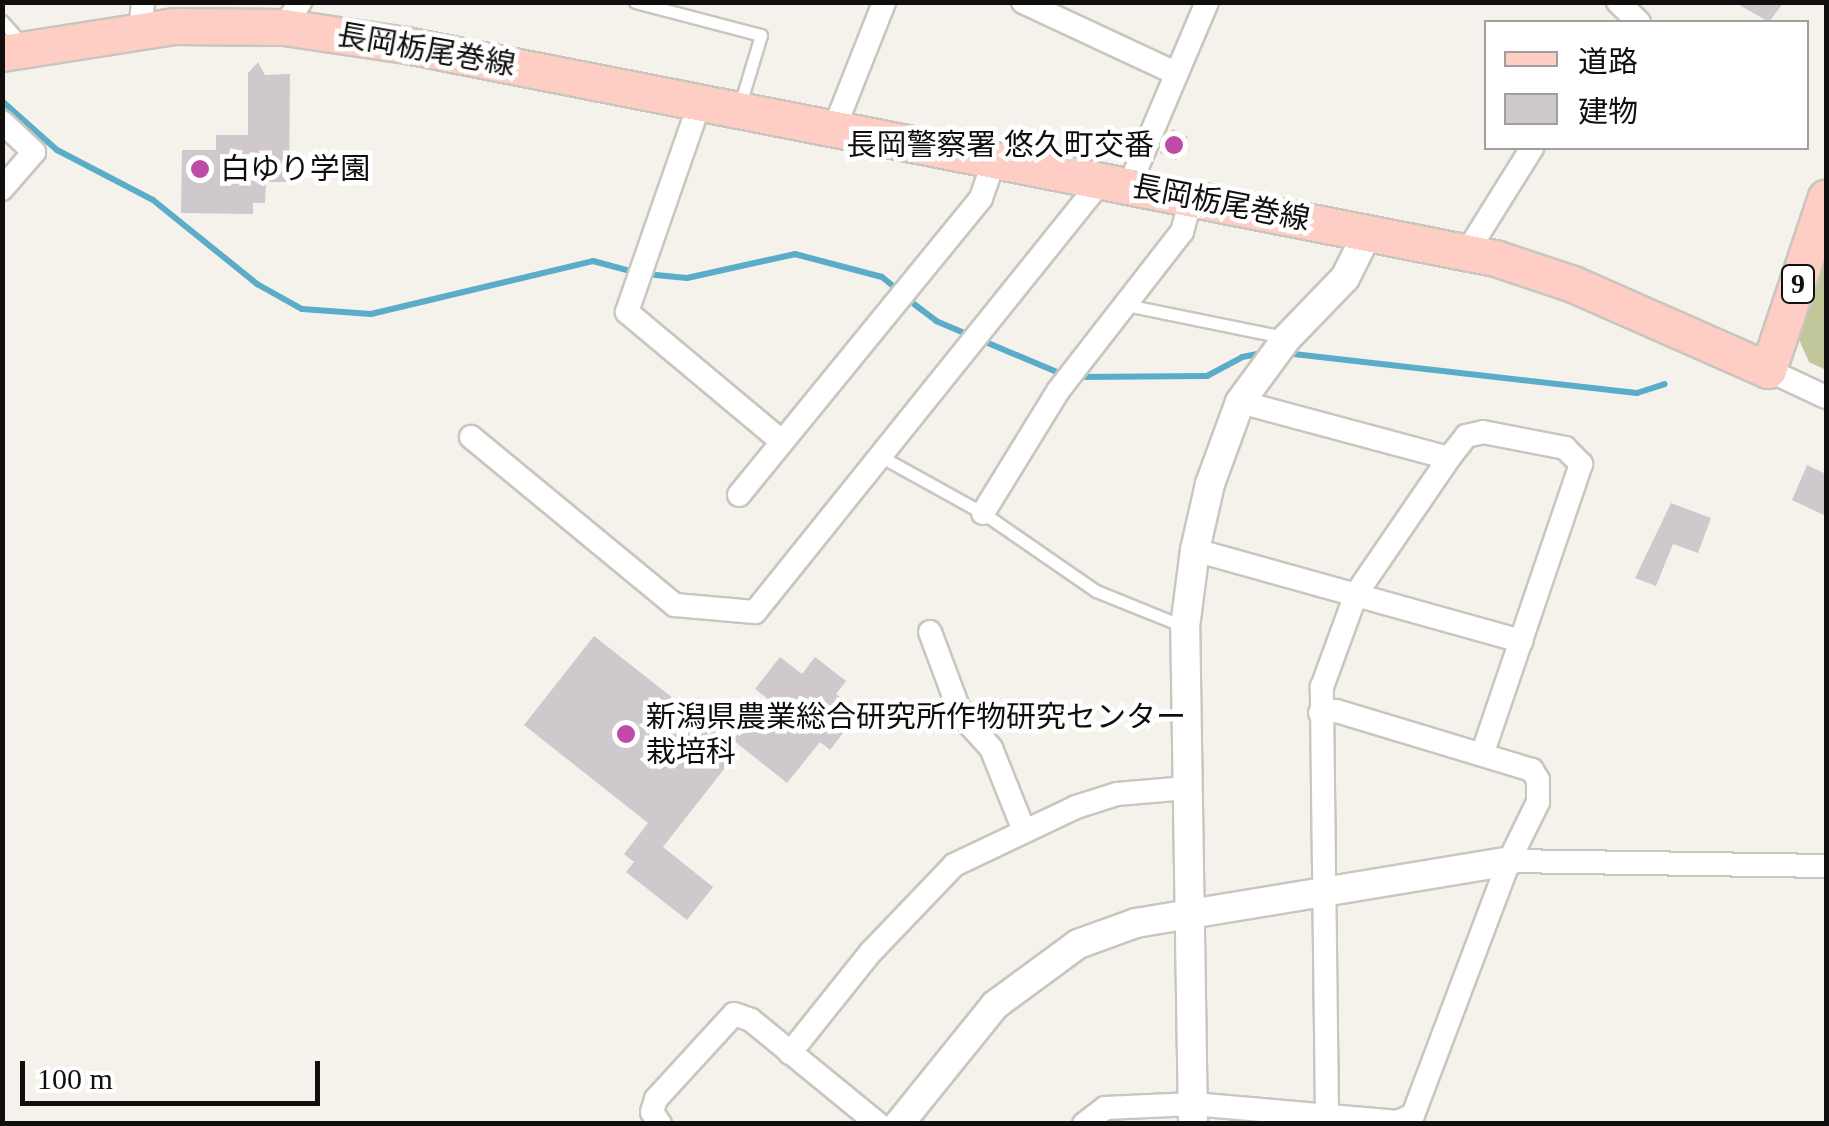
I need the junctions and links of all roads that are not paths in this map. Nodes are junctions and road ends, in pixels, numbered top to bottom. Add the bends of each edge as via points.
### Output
1 (634, 2) edge
2 (1208, 2) edge
3 (1618, 2) edge
4 (884, 4) edge
5 (1031, 4) edge
6 (292, 15) edge
7 (142, 17) edge
8 (1638, 20) edge
9 (2, 21) edge
10 (15, 51) edge
11 (1175, 73) junction
12 (700, 102) junction
13 (738, 110) junction
14 (2, 122) edge
15 (834, 128) junction
16 (1531, 150) edge
17 (994, 158) junction
18 (1116, 183) junction
19 (2, 190) edge
20 (1826, 197) edge
21 (1192, 198) junction
22 (1368, 232) junction
23 (1467, 252) junction
24 (1126, 306) junction
25 (1287, 338) junction
26 (1768, 370) junction
27 (1826, 398) edge
28 (1240, 402) junction
29 (471, 437) dead end
30 (780, 440) junction
31 (876, 454) junction
32 (1448, 458) junction
33 (739, 494) dead end
34 (983, 513) junction
35 (1195, 550) junction
36 (1356, 594) junction
37 (1185, 627) junction
38 (930, 632) dead end
39 (1522, 642) junction
40 (1320, 713) junction
41 (1482, 756) junction
42 (1186, 788) junction
43 (1023, 828) junction
44 (1508, 861) junction
45 (1826, 866) edge
46 (1323, 891) junction
47 (1189, 915) junction
48 (790, 1053) junction
49 (1327, 1113) junction
50 (1193, 1114) edge
51 (660, 1124) edge
52 (878, 1124) edge
53 (898, 1124) edge
54 (1084, 1124) edge

1 - 13 lane via 760,36
2 - 11 street
3 - 8 street
4 - 15 street
5 - 11 street
6 - 7 main road, 長岡栃尾巻線
6 - 12 main road, 長岡栃尾巻線
7 - 10 main road, 長岡栃尾巻線
9 - 10 lane
11 - 18 street
12 - 13 main road, 長岡栃尾巻線
12 - 30 street via 627,312
13 - 15 main road, 長岡栃尾巻線
14 - 19 street via 34,152
15 - 17 main road, 長岡栃尾巻線
16 - 23 street
17 - 18 main road, 長岡栃尾巻線
17 - 30 street via 981,198
18 - 21 main road, 長岡栃尾巻線
18 - 31 street
20 - 26 main road, 9
21 - 22 main road, 長岡栃尾巻線
21 - 24 street via 1182,232
22 - 23 main road, 長岡栃尾巻線
22 - 25 street via 1344,278
23 - 26 main road, 長岡栃尾巻線 via 1574,284
24 - 25 lane
24 - 34 street via 1058,391
25 - 28 street
26 - 27 street
28 - 32 street
28 - 35 street
29 - 31 street via 675,606 756,612
30 - 33 street
31 - 34 lane
32 - 36 street
32 - 39 street via 1466,436 1482,432 1565,448 1578,458
34 - 37 lane via 1096,591
35 - 36 street
35 - 37 street
36 - 39 street
36 - 40 street via 1322,686
37 - 42 street
38 - 43 street via 961,715 992,748
39 - 41 street
40 - 41 street via 1336,711
40 - 46 street
41 - 44 street via 1532,770 1538,780 1538,802
42 - 43 street via 1118,794
42 - 47 street
43 - 48 street via 954,865
44 - 45 street
44 - 46 street
44 - 49 street via 1413,1115 1398,1122
46 - 47 street
46 - 49 street
47 - 50 street
47 - 53 street via 1106,933 1030,974 995,1005
48 - 51 street via 751,1020 726,1016 656,1100 652,1112
48 - 52 street
49 - 50 street
50 - 54 street via 1105,1108

